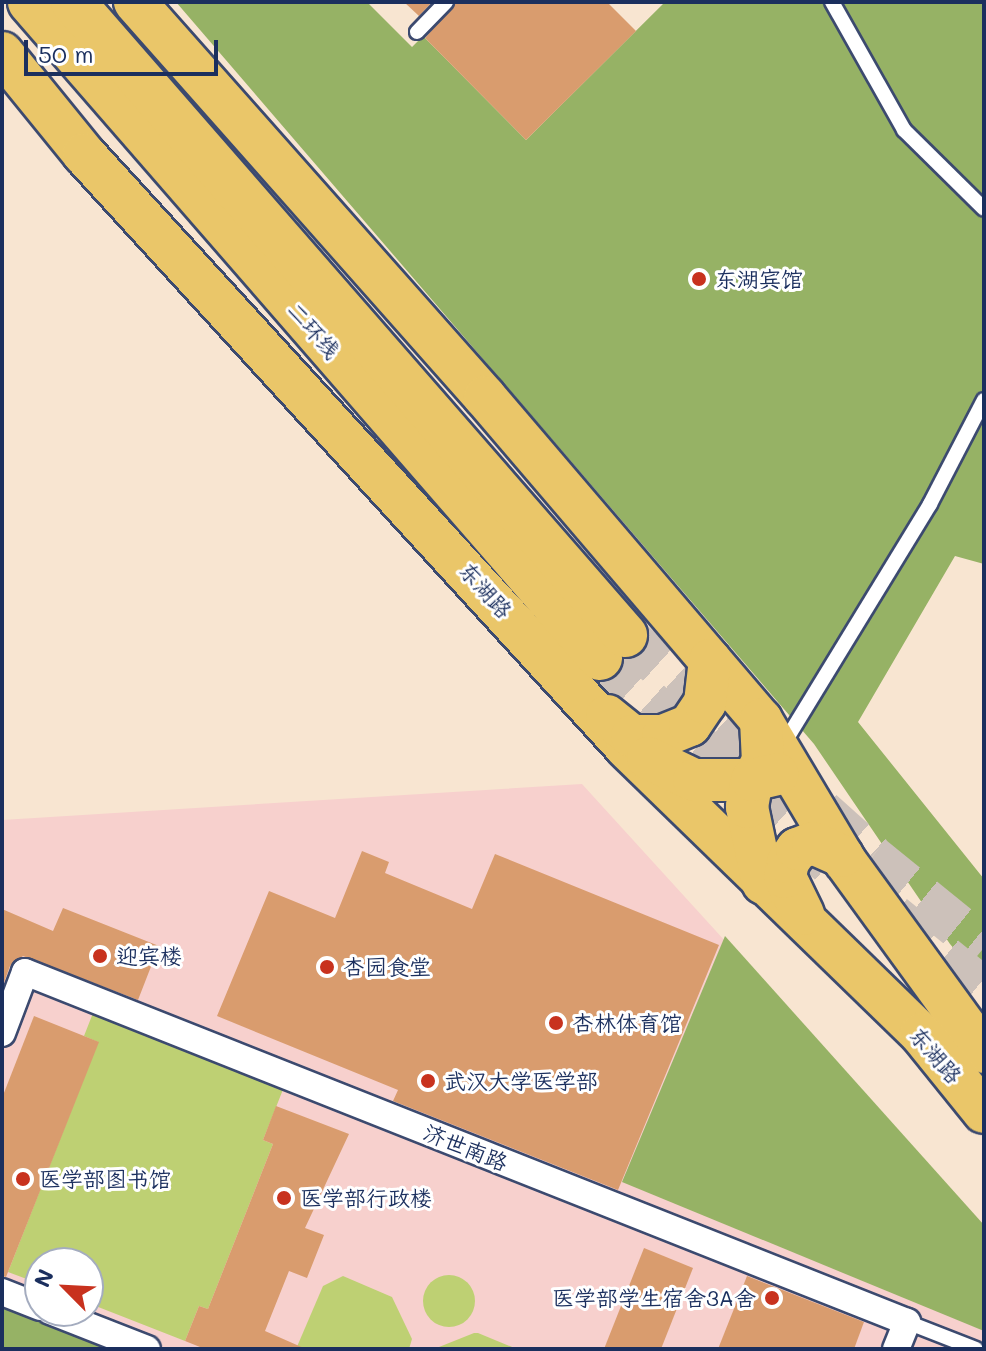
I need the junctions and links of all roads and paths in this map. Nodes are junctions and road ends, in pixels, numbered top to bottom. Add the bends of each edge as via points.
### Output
1 (30, 2) edge
2 (73, 2) edge
3 (135, 2) edge
4 (446, 2) edge
5 (832, 2) edge
6 (417, 32) dead end
7 (2, 53) edge
8 (984, 209) edge
9 (984, 400) edge
10 (710, 660) junction
11 (602, 663) junction
12 (628, 749) junction
13 (772, 758) junction
14 (842, 856) junction
15 (763, 883) junction
16 (813, 933) junction
17 (2, 1033) edge
18 (984, 1052) edge
19 (984, 1112) edge
20 (2, 1292) edge
21 (24, 1301) edge
22 (907, 1322) junction
23 (91, 1327) edge
24 (147, 1349) edge
25 (896, 1349) edge
26 (976, 1349) edge

1 - 11 highway, 二环线
2 - 11 highway, 二环线
3 - 10 main road, 东湖路
4 - 6 lane
5 - 8 lane via 904,130
7 - 11 main road, 东湖路 via 84,154
9 - 13 lane via 930,504
10 - 11 main road via 705,703 690,725 663,736 632,736
10 - 13 main road, 东湖路
11 - 12 main road, 东湖路
12 - 13 main road via 694,780
12 - 15 main road, 东湖路
13 - 14 main road, 东湖路
13 - 15 main road via 750,832
14 - 16 main road via 813,843 797,849 788,862 785,877
14 - 18 main road, 东湖路
15 - 16 main road, 东湖路
16 - 19 main road, 东湖路 via 921,1034
17 - 22 street, 济世南路 via 25,972
20 - 21 street
22 - 25 street
22 - 26 lane
23 - 24 street

